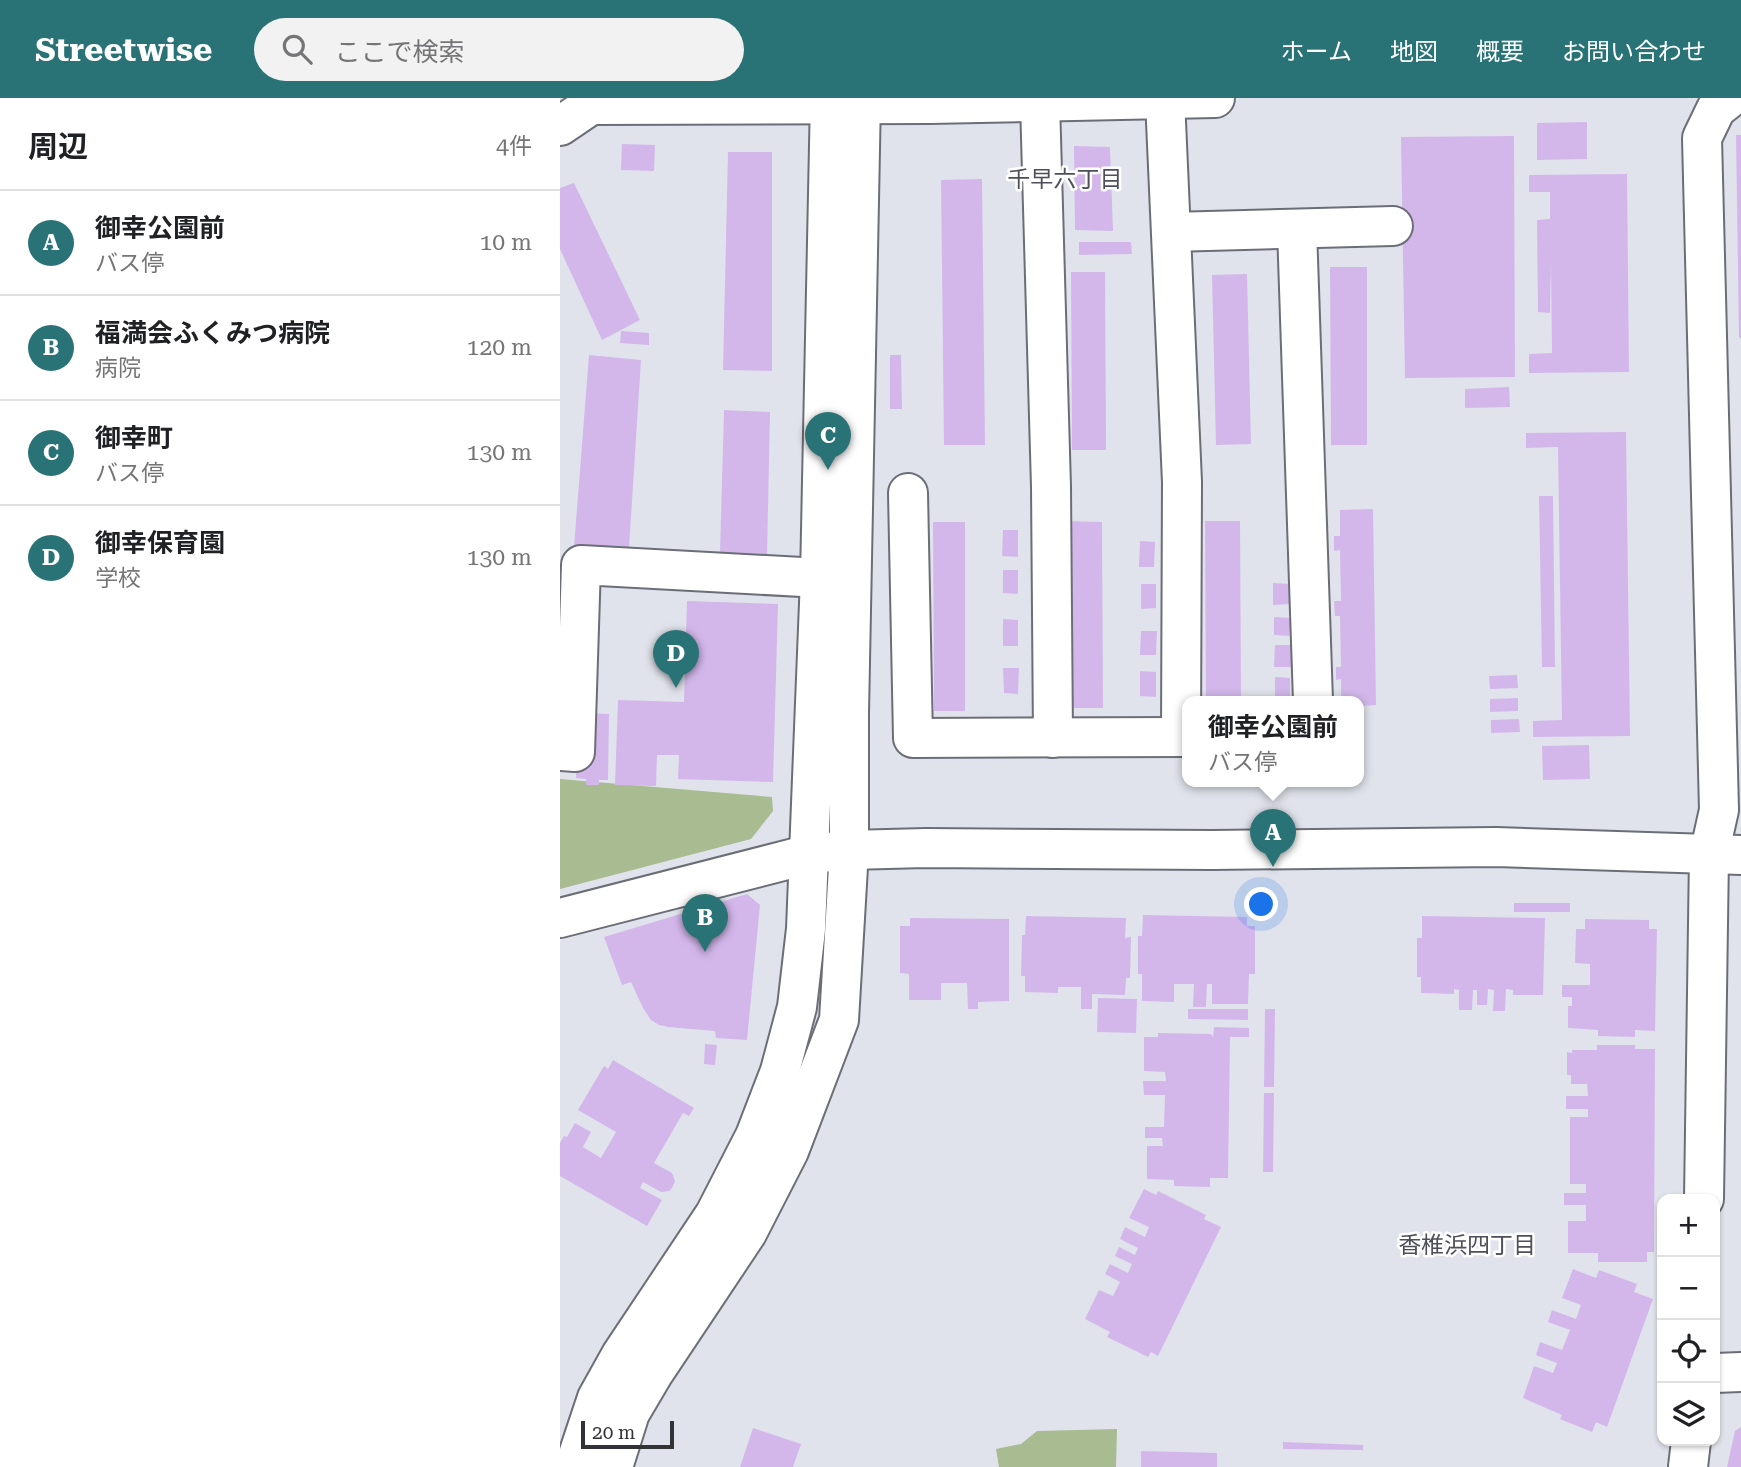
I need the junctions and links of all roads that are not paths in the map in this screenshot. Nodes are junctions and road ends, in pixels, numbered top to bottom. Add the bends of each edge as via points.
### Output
1 (1215, 98) edge
2 (1730, 98) edge
3 (1165, 99) edge
4 (846, 101) edge
5 (590, 102) edge
6 (922, 102) edge
7 (1040, 102) junction
8 (560, 126) edge
9 (1393, 226) dead end
10 (1297, 229) junction
11 (1171, 232) junction
12 (908, 493) dead end
13 (1727, 554) edge
14 (820, 578) junction
15 (1184, 696) edge
16 (1313, 696) edge
17 (1182, 737) edge
18 (1053, 738) junction
19 (560, 751) edge
20 (849, 850) junction
21 (810, 854) junction
22 (1725, 855) edge
23 (560, 918) edge
24 (1704, 1194) edge
25 (1741, 1372) edge
26 (1720, 1373) edge
27 (1690, 1446) edge
28 (574, 1467) edge
29 (612, 1467) edge
30 (1688, 1467) edge

1 - 3 street
2 - 13 street via 1716,109 1702,138
3 - 7 street
3 - 11 street
4 - 5 street
4 - 6 street
4 - 14 street
4 - 20 street
5 - 8 street
6 - 7 street
7 - 18 street
9 - 10 street
10 - 11 street
10 - 16 street
11 - 15 street via 1182,482
12 - 18 street via 913,738
13 - 22 street via 1719,810
14 - 19 street via 581,565 575,752
14 - 21 street
17 - 18 street
20 - 21 street
20 - 22 street via 1496,847
20 - 29 street via 839,1020 789,1151 747,1233 630,1413
21 - 23 street
21 - 28 street via 797,1007 780,1071 755,1136 715,1214 597,1398
22 - 24 street
25 - 26 street
27 - 30 street

